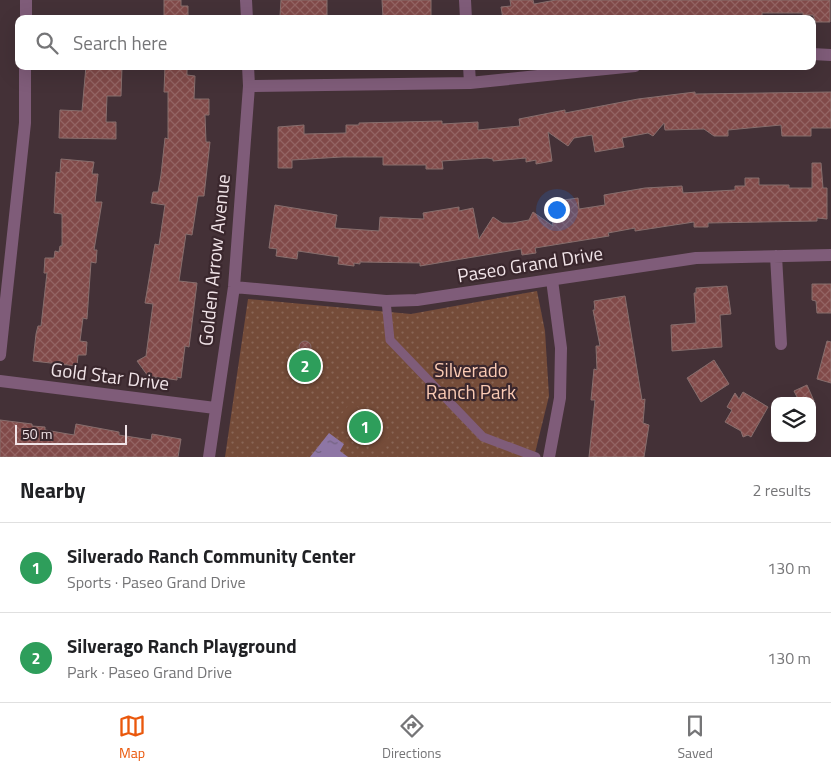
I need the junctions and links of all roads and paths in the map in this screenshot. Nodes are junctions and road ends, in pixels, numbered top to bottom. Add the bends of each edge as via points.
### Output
1 (26, 0) edge
2 (246, 0) edge
3 (465, 0) edge
4 (26, 15) edge
5 (247, 15) edge
6 (466, 15) edge
7 (816, 54) edge
8 (831, 54) edge
9 (25, 70) edge
10 (248, 70) edge
11 (469, 70) edge
12 (595, 70) edge
13 (470, 83) junction
14 (249, 86) junction
15 (831, 255) edge
16 (776, 256) junction
17 (552, 280) junction
18 (234, 288) junction
19 (386, 301) junction
20 (781, 344) dead end
21 (0, 355) edge
22 (0, 381) edge
23 (214, 408) junction
24 (209, 457) edge
25 (536, 457) edge
26 (549, 457) edge

1 - 4 street
2 - 5 street
3 - 6 street
7 - 8 street
9 - 21 street via 25,123
10 - 14 street, Golden Arrow Avenue
11 - 13 street
12 - 13 street
13 - 14 street
14 - 18 street, Golden Arrow Avenue
15 - 16 street, Paseo Grand Drive
16 - 17 street, Paseo Grand Drive via 696,258
16 - 20 street
17 - 19 street, Paseo Grand Drive via 416,300
17 - 26 street via 561,348 560,398
18 - 19 street, Paseo Grand Drive
18 - 23 street, Golden Arrow Avenue
19 - 25 lane via 390,340 476,430 483,437
22 - 23 street, Gold Star Drive
23 - 24 street, Golden Arrow Avenue

